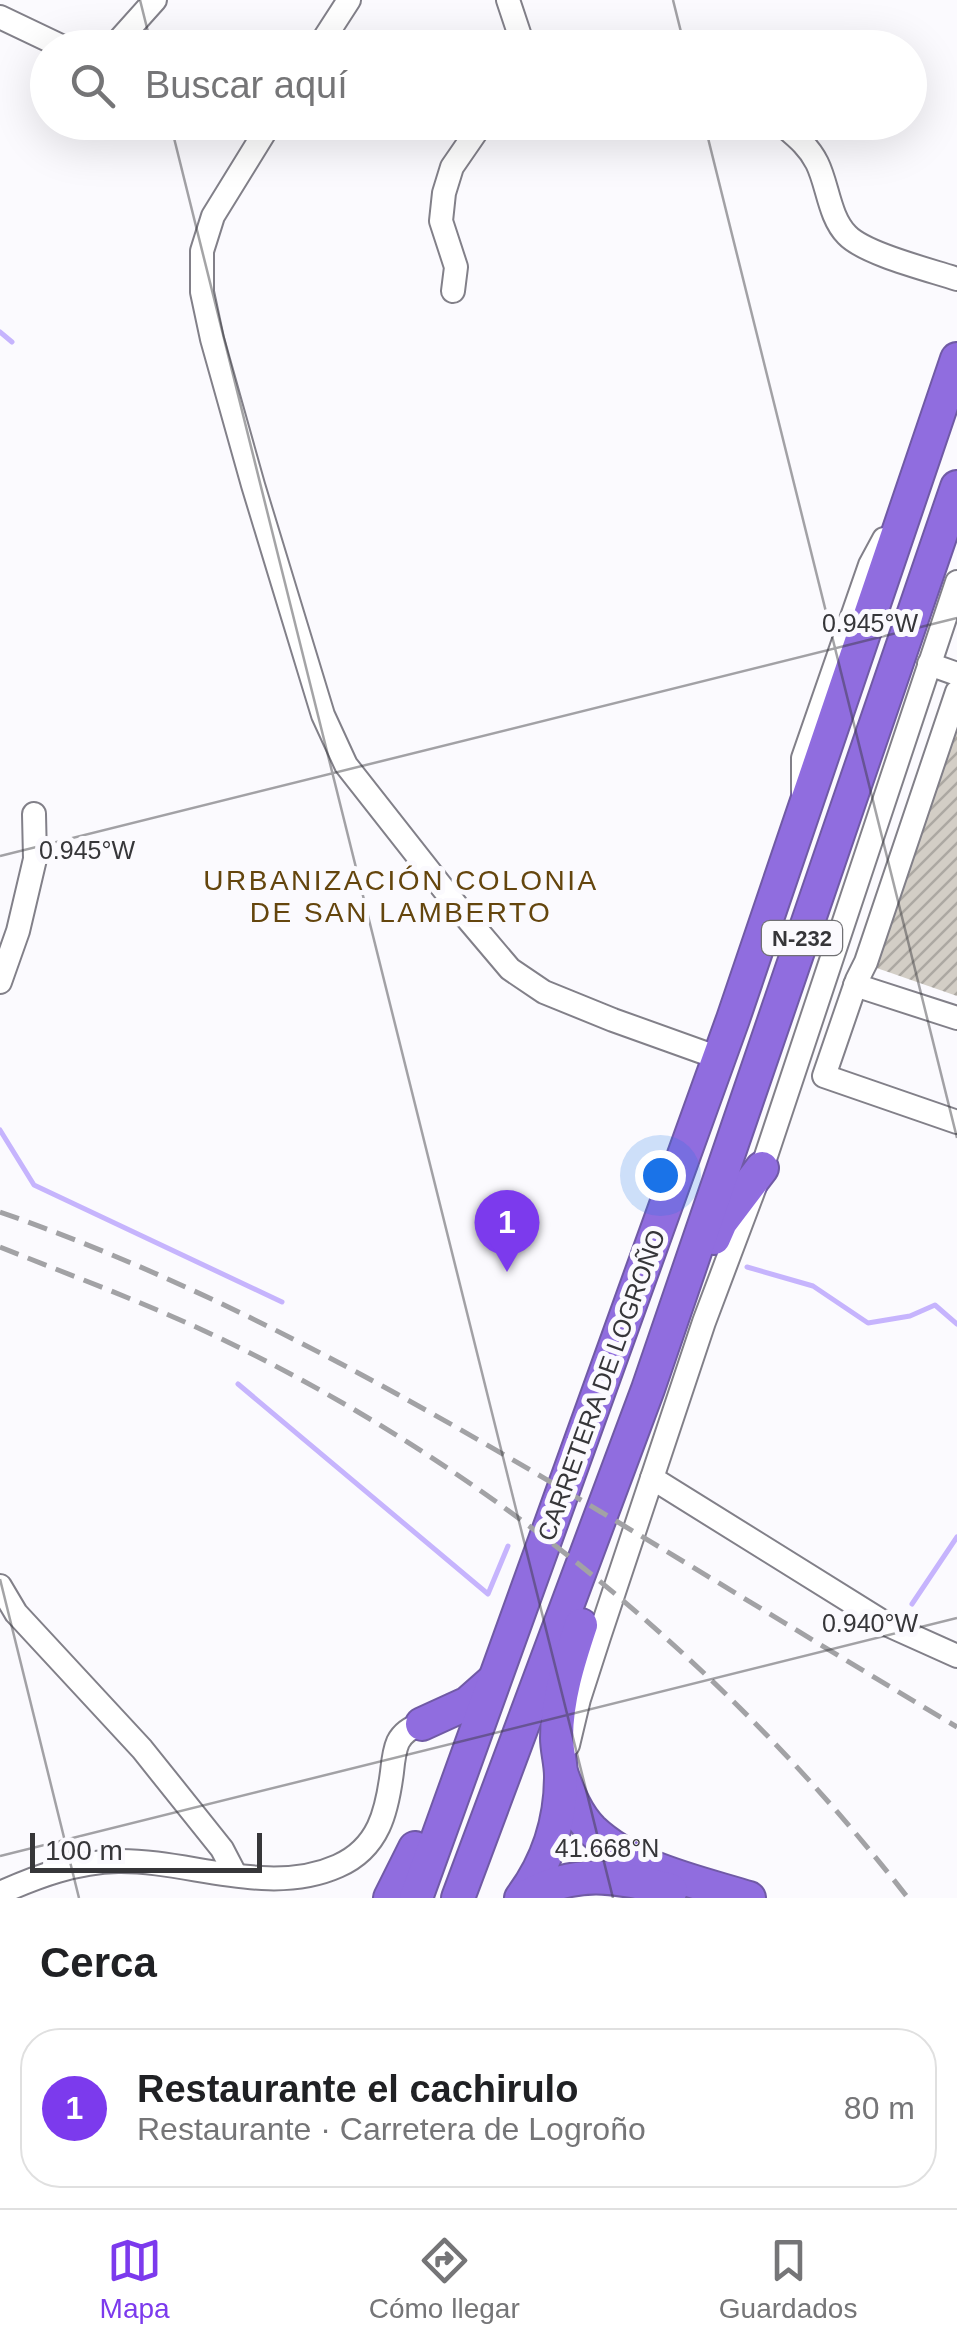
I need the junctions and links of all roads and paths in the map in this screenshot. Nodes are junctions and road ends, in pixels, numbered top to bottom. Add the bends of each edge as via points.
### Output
1 (155, 0) edge
2 (349, 0) edge
3 (508, 0) edge
4 (0, 17) edge
5 (128, 30) edge
6 (330, 30) edge
7 (521, 30) edge
8 (30, 32) edge
9 (260, 140) edge
10 (471, 140) edge
11 (802, 140) edge
12 (957, 279) edge
13 (452, 292) dead end
14 (957, 359) edge
15 (957, 487) edge
16 (957, 582) edge
17 (929, 664) junction
18 (957, 674) edge
19 (957, 692) edge
20 (34, 814) dead end
21 (827, 969) junction
22 (0, 982) edge
23 (856, 982) junction
24 (957, 1018) edge
25 (719, 1058) junction
26 (957, 1122) edge
27 (762, 1168) junction
28 (643, 1401) junction
29 (652, 1478) junction
30 (0, 1586) edge
31 (957, 1656) edge
32 (494, 1680) junction
33 (422, 1724) junction
34 (464, 1765) junction
35 (561, 1772) junction
36 (235, 1874) junction
37 (0, 1893) edge
38 (397, 1895) edge
39 (458, 1898) edge
40 (522, 1898) edge
41 (700, 1898) edge
42 (750, 1898) edge

1 - 5 street
2 - 6 street
3 - 7 street
4 - 8 street
9 - 25 street via 213,216 202,251 202,292 323,715 346,764 510,968 544,992
10 - 13 street via 444,193 441,220 456,268
11 - 12 street via 848,238
14 - 25 highway, CARRETERA DE LOGROÑO / N-232
15 - 28 highway, CARRETERA DE LOGROÑO / N-232
16 - 17 street
17 - 18 street
17 - 21 street
19 - 23 street
20 - 22 street via 36,859
21 - 23 street
21 - 27 street
23 - 24 street
23 - 26 street via 824,1076
25 - 32 highway, CARRETERA DE LOGROÑO / N-232
27 - 28 highway via 721,1222
27 - 29 street
28 - 35 highway via 624,1500 561,1696
28 - 39 highway, CARRETERA DE LOGROÑO / N-232
29 - 31 street via 888,1625
29 - 35 street
30 - 36 street via 16,1612 142,1749
32 - 33 highway via 468,1703
32 - 34 highway, CARRETERA DE LOGROÑO / N-232
33 - 34 highway via 440,1733
33 - 36 street via 398,1742 384,1818 352,1859 300,1877
34 - 38 highway, CARRETERA DE LOGROÑO via 442,1787
35 - 40 highway via 549,1848
35 - 42 highway via 577,1810 614,1846 660,1870
36 - 37 street via 100,1862
40 - 41 highway via 559,1881 606,1877

